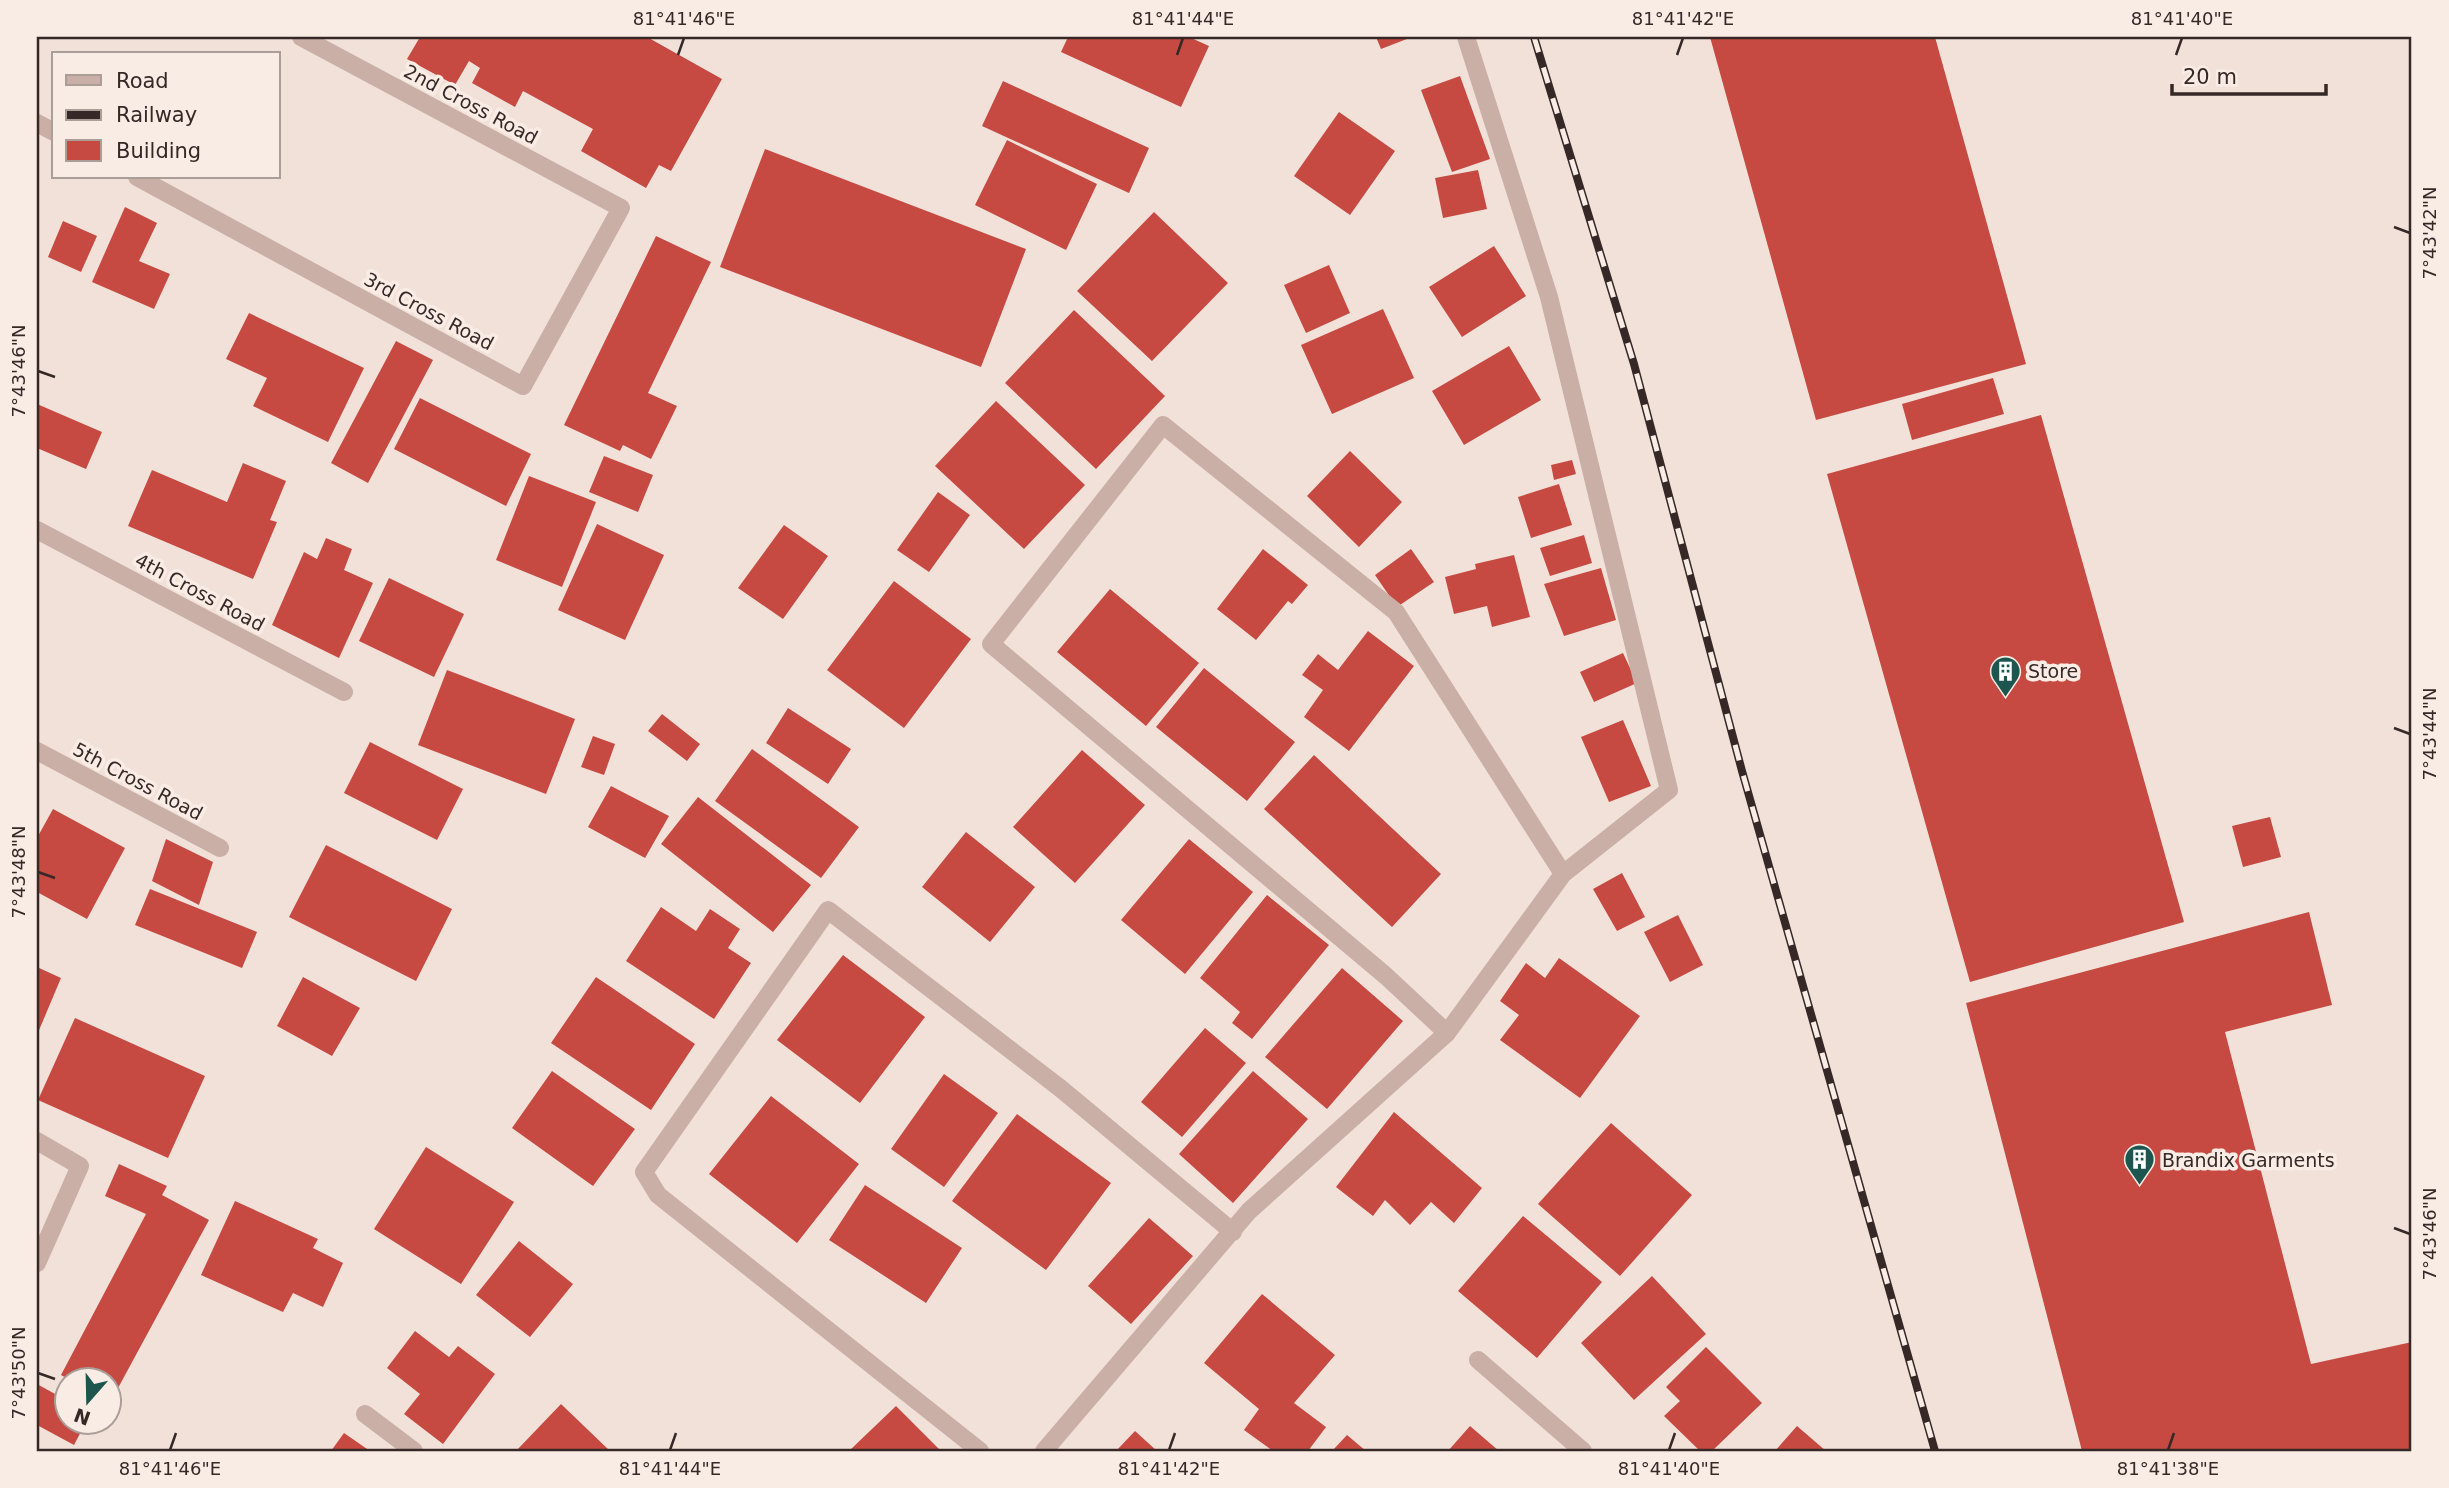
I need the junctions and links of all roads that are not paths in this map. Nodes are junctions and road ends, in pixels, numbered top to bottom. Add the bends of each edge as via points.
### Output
1 (301, 37) edge
2 (1466, 37) edge
3 (139, 178) edge
4 (621, 208) joint
5 (37, 530) edge
6 (344, 692) dead end
7 (37, 751) edge
8 (220, 848) dead end
9 (1563, 874) junction
10 (1447, 1033) junction
11 (37, 1141) edge
12 (1233, 1232) junction
13 (37, 1263) edge
14 (1478, 1360) dead end
15 (365, 1415) dead end
16 (414, 1451) edge
17 (980, 1451) edge
18 (1044, 1451) edge
19 (1583, 1451) edge

1 - 4 street, 2nd Cross Road
2 - 9 street via 1549,298 1669,790
3 - 4 street, 3rd Cross Road via 523,386
5 - 6 street, 4th Cross Road
7 - 8 street, 5th Cross Road
9 - 10 street
9 - 10 street via 1396,612 1163,425 991,644 1387,976
10 - 12 street via 1249,1211
11 - 13 street via 80,1166
12 - 17 street via 1060,1088 828,910 644,1172 658,1195
12 - 18 street
14 - 19 street
15 - 16 street

